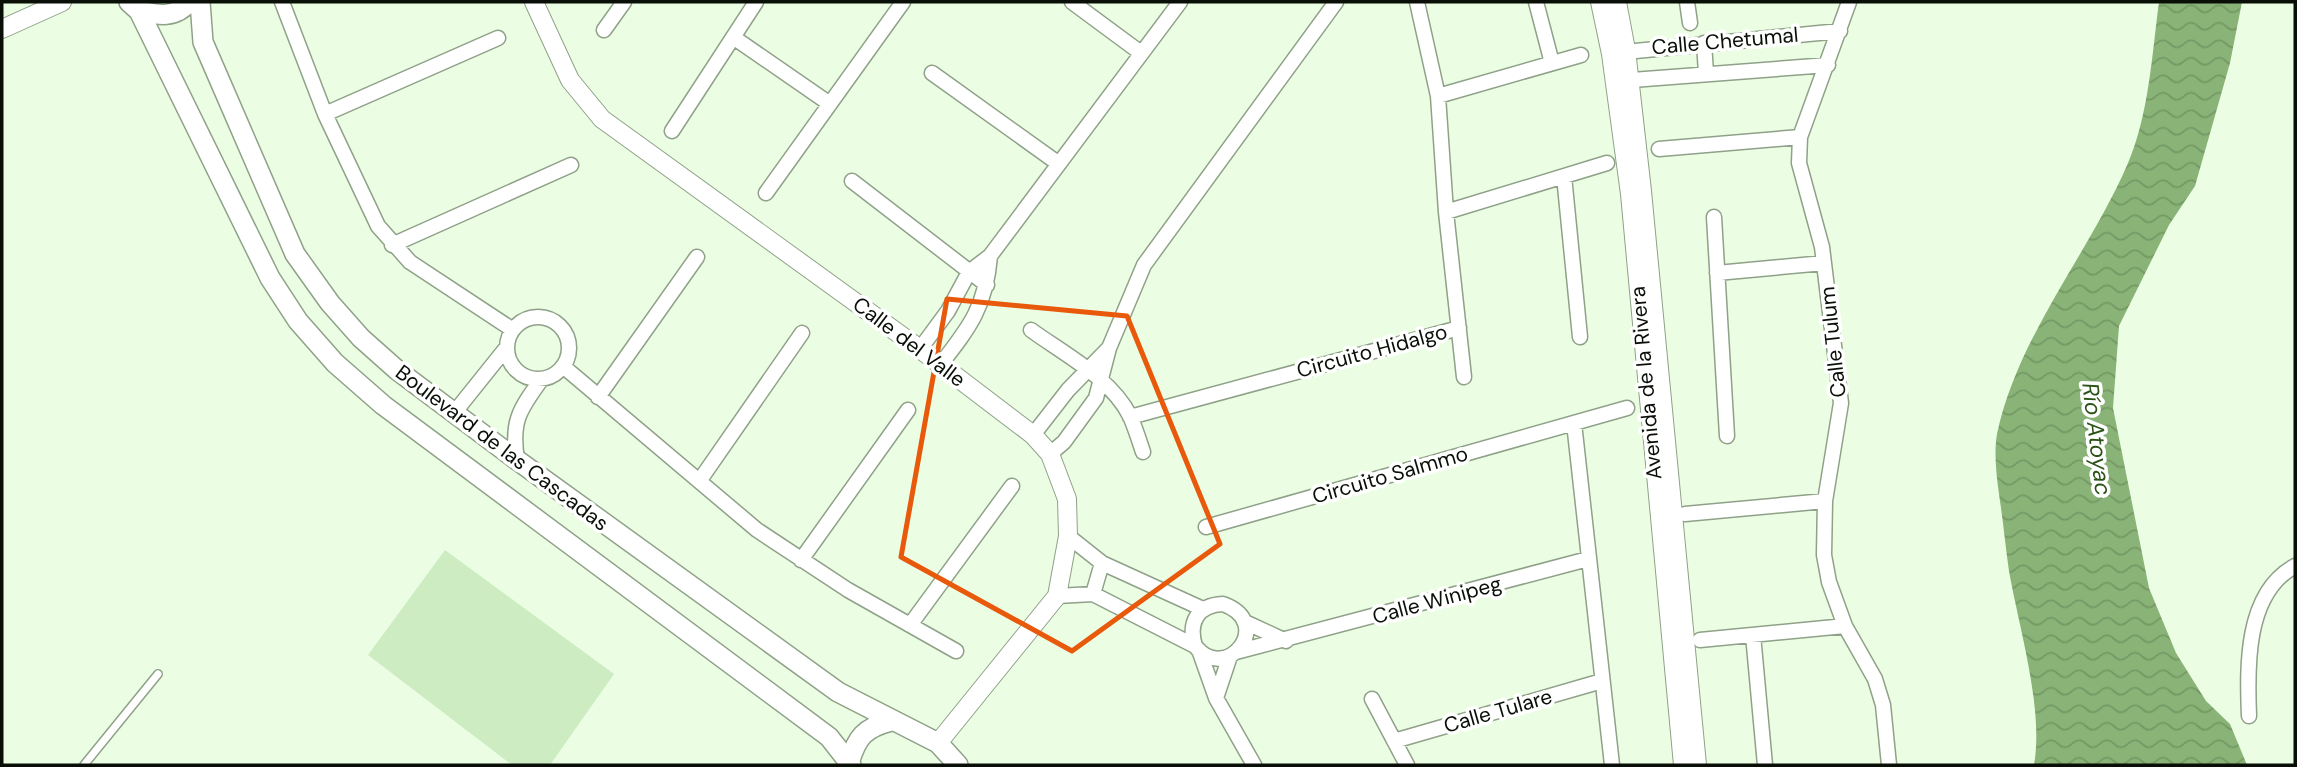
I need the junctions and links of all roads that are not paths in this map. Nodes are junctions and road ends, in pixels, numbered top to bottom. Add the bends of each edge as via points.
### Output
1 (62, 2) edge
2 (189, 2) edge
3 (200, 2) edge
4 (282, 2) edge
5 (534, 2) edge
6 (624, 2) edge
7 (756, 2) edge
8 (903, 2) edge
9 (1072, 2) edge
10 (1180, 2) edge
11 (1336, 2) edge
12 (1417, 2) edge
13 (1536, 2) edge
14 (1600, 2) edge
15 (1617, 2) edge
16 (1687, 2) edge
17 (1849, 2) edge
18 (134, 6) edge
19 (1690, 23) dead end
20 (2, 29) edge
21 (604, 30) dead end
22 (1840, 31) junction
23 (733, 37) junction
24 (498, 38) dead end
25 (1704, 43) junction
26 (1618, 52) junction
27 (1141, 53) junction
28 (1581, 55) dead end
29 (1552, 64) junction
30 (1828, 65) junction
31 (932, 73) dead end
32 (1706, 73) junction
33 (1622, 80) junction
34 (1438, 96) junction
35 (830, 104) junction
36 (325, 114) junction
37 (672, 131) dead end
38 (1800, 137) junction
39 (1659, 149) dead end
40 (1059, 163) junction
41 (1607, 163) dead end
42 (571, 164) dead end
43 (1564, 176) junction
44 (852, 181) dead end
45 (766, 192) dead end
46 (1446, 212) junction
47 (1714, 217) dead end
48 (392, 245) junction
49 (990, 256) junction
50 (697, 257) dead end
51 (1824, 263) junction
52 (969, 272) junction
53 (1717, 273) junction
54 (987, 285) junction
55 (1459, 328) junction
56 (513, 330) junction
57 (1031, 330) dead end
58 (802, 333) dead end
59 (1580, 337) dead end
60 (507, 347) junction
61 (1109, 348) junction
62 (920, 349) junction
63 (940, 365) junction
64 (564, 367) junction
65 (1086, 370) junction
66 (1464, 377) dead end
67 (541, 380) junction
68 (1101, 381) junction
69 (598, 397) junction
70 (1628, 408) dead end
71 (908, 410) dead end
72 (454, 413) junction
73 (1130, 417) junction
74 (1574, 424) junction
75 (1032, 435) junction
76 (1727, 436) dead end
77 (1143, 452) dead end
78 (1050, 454) junction
79 (517, 460) junction
80 (700, 480) junction
81 (1012, 486) dead end
82 (1825, 501) junction
83 (1685, 514) dead end
84 (1206, 527) dead end
85 (1068, 536) junction
86 (1588, 559) junction
87 (801, 560) junction
88 (1102, 563) junction
89 (2295, 566) edge
90 (1093, 594) junction
91 (1057, 596) junction
92 (1203, 608) junction
93 (1245, 622) junction
94 (910, 625) junction
95 (1845, 626) junction
96 (1753, 635) junction
97 (1700, 640) dead end
98 (1286, 641) junction
99 (1197, 648) junction
100 (956, 651) dead end
101 (1233, 654) junction
102 (1678, 661) junction
103 (159, 674) dead end
104 (1602, 681) junction
105 (1216, 698) junction
106 (1372, 699) dead end
107 (2249, 716) dead end
108 (891, 721) junction
109 (1394, 741) junction
110 (938, 743) junction
111 (850, 764) edge
112 (84, 765) edge
113 (958, 765) edge
114 (1254, 765) edge
115 (1407, 765) edge
116 (1612, 765) edge
117 (1683, 765) edge
118 (1697, 765) edge
119 (1765, 765) edge
120 (1889, 765) edge

1 - 20 street
2 - 18 main road via 164,16
3 - 72 main road, Boulevard de las Cascadas via 203,42 295,254 361,338
4 - 36 street
5 - 62 street, Calle del Valle via 570,80 602,119
6 - 21 street
7 - 23 street
8 - 35 street
9 - 27 street
10 - 27 street
11 - 61 street via 1144,265
12 - 34 street, Circuito Hidalgo
13 - 29 street
14 - 26 street, Avenida de la Rivera
15 - 26 street, Avenida de la Rivera
16 - 19 street
17 - 22 street, Calle Tulum
18 - 111 main road, Boulevard de las Cascadas via 270,278 298,321 335,363 383,405 828,737
22 - 25 street, Calle Chetumal
22 - 30 street, Calle Tulum
23 - 35 street
23 - 37 street
24 - 36 street
25 - 26 street, Calle Chetumal
25 - 32 street
26 - 33 street, Avenida de la Rivera
27 - 40 street
28 - 29 street
29 - 34 street
30 - 32 street, Calle Chetumal
30 - 38 street, Calle Tulum
31 - 40 street
32 - 33 street, Calle Chetumal
33 - 102 street, Avenida de la Rivera
34 - 46 street, Circuito Hidalgo
35 - 45 street
36 - 48 street via 378,226
38 - 39 street
38 - 51 street, Calle Tulum via 1799,163
40 - 49 street
41 - 43 street
42 - 48 street
43 - 46 street
43 - 59 street
44 - 52 street
46 - 55 street, Circuito Hidalgo
47 - 53 street
48 - 56 street via 410,262
49 - 52 street
49 - 54 street
50 - 69 street
51 - 53 street
51 - 82 street, Calle Tulum via 1841,403
52 - 54 street
52 - 62 street
53 - 76 street
54 - 63 street via 974,322
55 - 66 street
55 - 73 street, Circuito Hidalgo
56 - 60 street
56 - 64 street via 536,317 560,326 570,350
57 - 65 street
58 - 80 street
60 - 67 street via 516,371
60 - 72 street
61 - 65 street
61 - 68 street
62 - 63 street, Calle del Valle
63 - 75 street, Calle del Valle
64 - 67 street
64 - 69 street
65 - 68 street
65 - 75 street
67 - 79 street via 519,409
68 - 73 street
68 - 78 street via 1096,398
69 - 80 street
70 - 74 street, Circuito Salmmo
71 - 87 street
72 - 79 main road, Boulevard de las Cascadas
73 - 77 street
74 - 84 street, Circuito Salmmo
74 - 86 street
75 - 78 street, Calle del Valle
78 - 85 street, Calle del Valle via 1067,499
79 - 108 main road, Boulevard de las Cascadas via 838,692
80 - 87 street via 757,530
81 - 94 street
82 - 83 street
82 - 95 street, Calle Tulum via 1829,582
85 - 88 street
85 - 91 street, Calle del Valle
86 - 98 street, Calle Winipeg
86 - 104 street
87 - 94 street
88 - 90 street
88 - 92 street
89 - 107 street via 2272,585 2252,633 2247,674
90 - 91 street
90 - 99 street
91 - 110 street, Calle del Valle
92 - 93 street via 1232,607
92 - 99 street via 1191,633
93 - 98 street
93 - 101 street via 1245,639
94 - 100 street
95 - 96 street
95 - 120 street, Calle Tulum via 1875,679 1883,705
96 - 97 street
96 - 119 street
98 - 101 street, Calle Winipeg
99 - 101 street via 1219,659
99 - 105 street
101 - 105 street
102 - 117 street, Avenida de la Rivera
102 - 118 street, Avenida de la Rivera
103 - 112 lane
104 - 109 street, Calle Tulare
104 - 116 street
105 - 114 street
106 - 109 street
108 - 110 main road, Boulevard de las Cascadas
108 - 111 main road via 871,726 860,735
109 - 115 street
110 - 113 main road, Boulevard de las Cascadas

